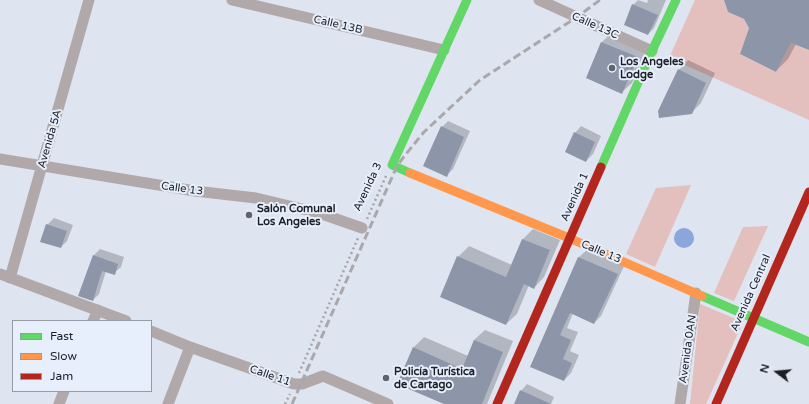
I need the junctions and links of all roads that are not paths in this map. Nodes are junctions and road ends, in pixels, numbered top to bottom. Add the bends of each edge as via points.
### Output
1 (89, 0) edge
2 (232, 0) edge
3 (467, 0) edge
4 (539, 0) edge
5 (676, 0) edge
6 (444, 50) junction
7 (652, 51) junction
8 (0, 159) edge
9 (392, 165) joint
10 (42, 167) junction
11 (809, 192) edge
12 (362, 228) road end
13 (569, 238) junction
14 (5, 276) edge
15 (696, 293) junction
16 (98, 310) junction
17 (754, 317) junction
18 (93, 320) edge
19 (123, 320) edge
20 (152, 331) edge
21 (809, 342) edge
22 (190, 347) junction
23 (64, 392) edge
24 (59, 404) edge
25 (168, 404) edge
26 (388, 404) edge
27 (497, 404) edge
28 (680, 404) edge
29 (716, 404) edge

1 - 10 street, Avenida 5A
2 - 6 street, Calle 13B
3 - 6 main road, Avenida 3
4 - 7 street, Calle 13C
5 - 7 main road, Avenida 1
6 - 9 main road, Avenida 3
7 - 13 main road, Avenida 1
8 - 10 street, Calle 13
9 - 13 main road, Calle 13
10 - 12 street, Calle 13 via 256,198 319,213
10 - 14 street, Avenida 5A
11 - 17 main road, Avenida Central
13 - 15 main road, Calle 13
13 - 27 main road, Avenida 1
14 - 16 street
15 - 17 main road, Calle 13
15 - 28 street, Avenida 0AN
16 - 18 street
16 - 19 street
17 - 21 main road, Calle 13
17 - 29 main road, Avenida Central
20 - 22 street, Calle 11
22 - 25 street
22 - 26 street, Calle 11 via 294,384 302,384 323,376
23 - 24 street

